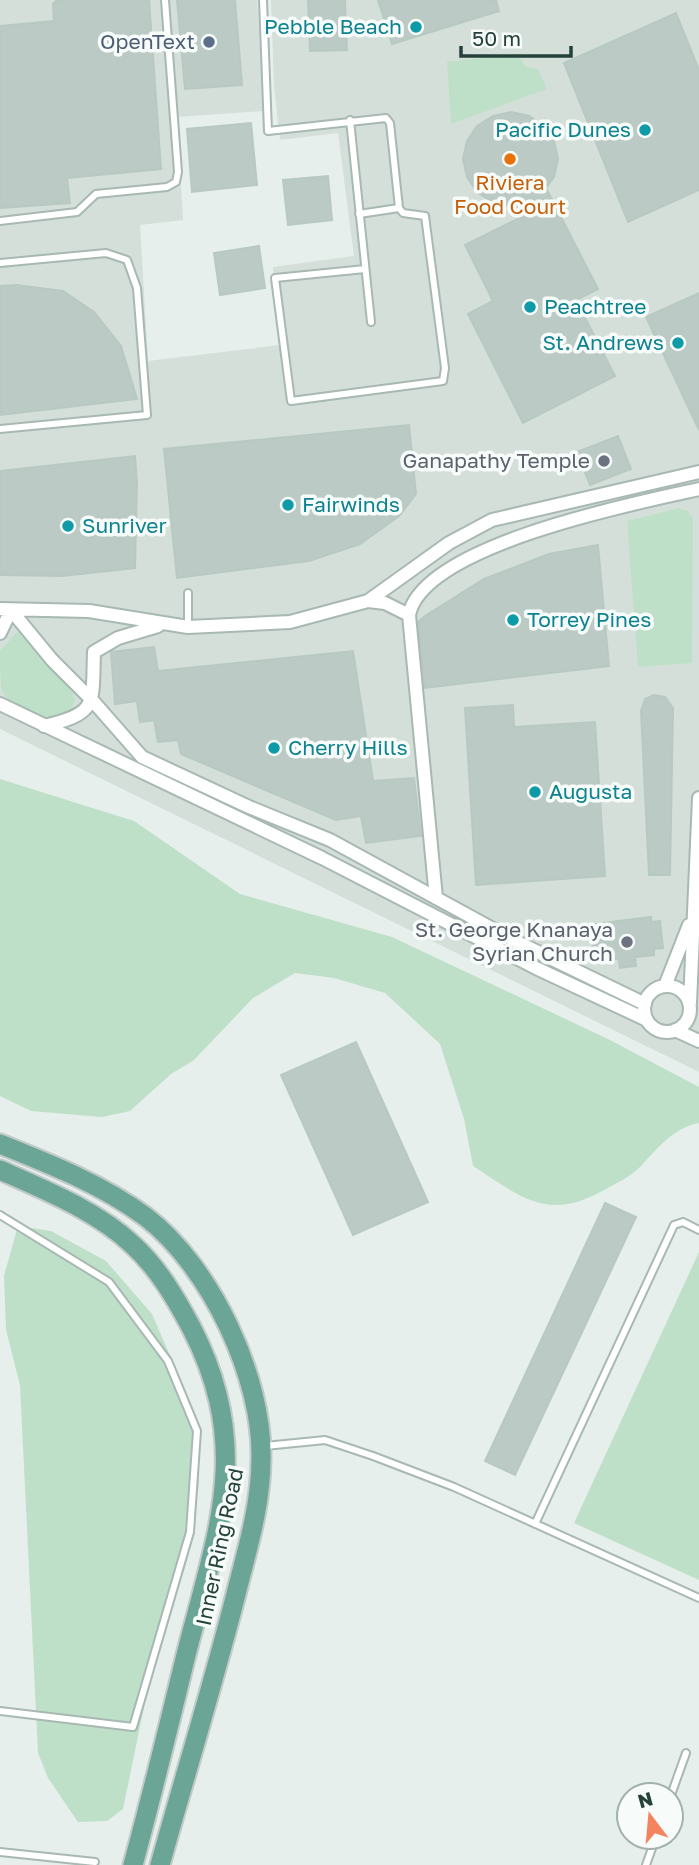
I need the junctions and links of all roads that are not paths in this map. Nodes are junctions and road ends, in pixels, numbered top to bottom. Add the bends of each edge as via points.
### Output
1 (165, 0) edge
2 (263, 0) edge
3 (350, 120) junction
4 (398, 208) junction
5 (359, 214) junction
6 (0, 220) edge
7 (0, 263) edge
8 (365, 269) junction
9 (371, 321) dead end
10 (0, 429) edge
11 (699, 472) edge
12 (699, 489) edge
13 (188, 593) dead end
14 (368, 601) junction
15 (6, 609) edge
16 (409, 615) junction
17 (162, 625) junction
18 (188, 627) junction
19 (0, 633) edge
20 (92, 700) junction
21 (0, 704) edge
22 (44, 726) junction
23 (699, 798) edge
24 (436, 898) junction
25 (693, 914) junction
26 (665, 986) junction
27 (690, 1003) junction
28 (645, 1004) junction
29 (647, 1020) junction
30 (693, 1022) edge
31 (675, 1030) junction
32 (699, 1041) edge
33 (0, 1144) edge
34 (0, 1170) edge
35 (0, 1215) edge
36 (699, 1230) edge
37 (261, 1446) junction
38 (535, 1524) junction
39 (699, 1598) edge
40 (0, 1711) edge
41 (686, 1753) dead end
42 (676, 1781) edge
43 (147, 1814) junction
44 (172, 1822) junction
45 (0, 1852) edge
46 (95, 1862) dead end
47 (133, 1865) edge
48 (160, 1865) edge

1 - 6 lane via 176,182 167,187 96,194 77,212
2 - 3 lane via 268,131
3 - 4 lane via 386,118 390,123
3 - 5 lane
4 - 5 lane
4 - 8 lane via 425,216 443,381 291,401 275,278
5 - 8 lane
7 - 10 lane via 106,253 127,260 137,288 147,415
8 - 9 lane
11 - 14 street via 492,520 449,543
12 - 16 street via 499,543 430,582 411,602
13 - 18 lane
14 - 16 street
14 - 18 street via 290,622
15 - 17 street via 89,611
15 - 19 street
15 - 20 street
16 - 24 street
17 - 18 street
17 - 20 street via 118,638 94,652
20 - 22 street via 76,718
20 - 24 street via 142,757 330,840
21 - 22 street
22 - 29 street
23 - 25 street
24 - 28 street
25 - 26 street
25 - 27 street
26 - 27 street via 680,990
26 - 28 street via 652,992
27 - 30 street
28 - 29 street
29 - 31 street via 659,1030
30 - 31 street
31 - 32 street
33 - 37 main road, Inner Ring Road via 61,1168 129,1205 192,1263 233,1335 253,1398
34 - 43 main road, Inner Ring Road via 89,1214 132,1244 158,1270 202,1349 221,1405 227,1464 218,1527
35 - 40 lane via 109,1282 168,1361 197,1432 190,1532 133,1727
36 - 38 lane via 683,1222 674,1225
37 - 38 lane via 325,1440 406,1468
37 - 44 main road, Inner Ring Road via 251,1535
38 - 39 lane
41 - 42 lane
43 - 44 main road
43 - 47 main road, Inner Ring Road
44 - 48 main road, Inner Ring Road
45 - 46 lane

